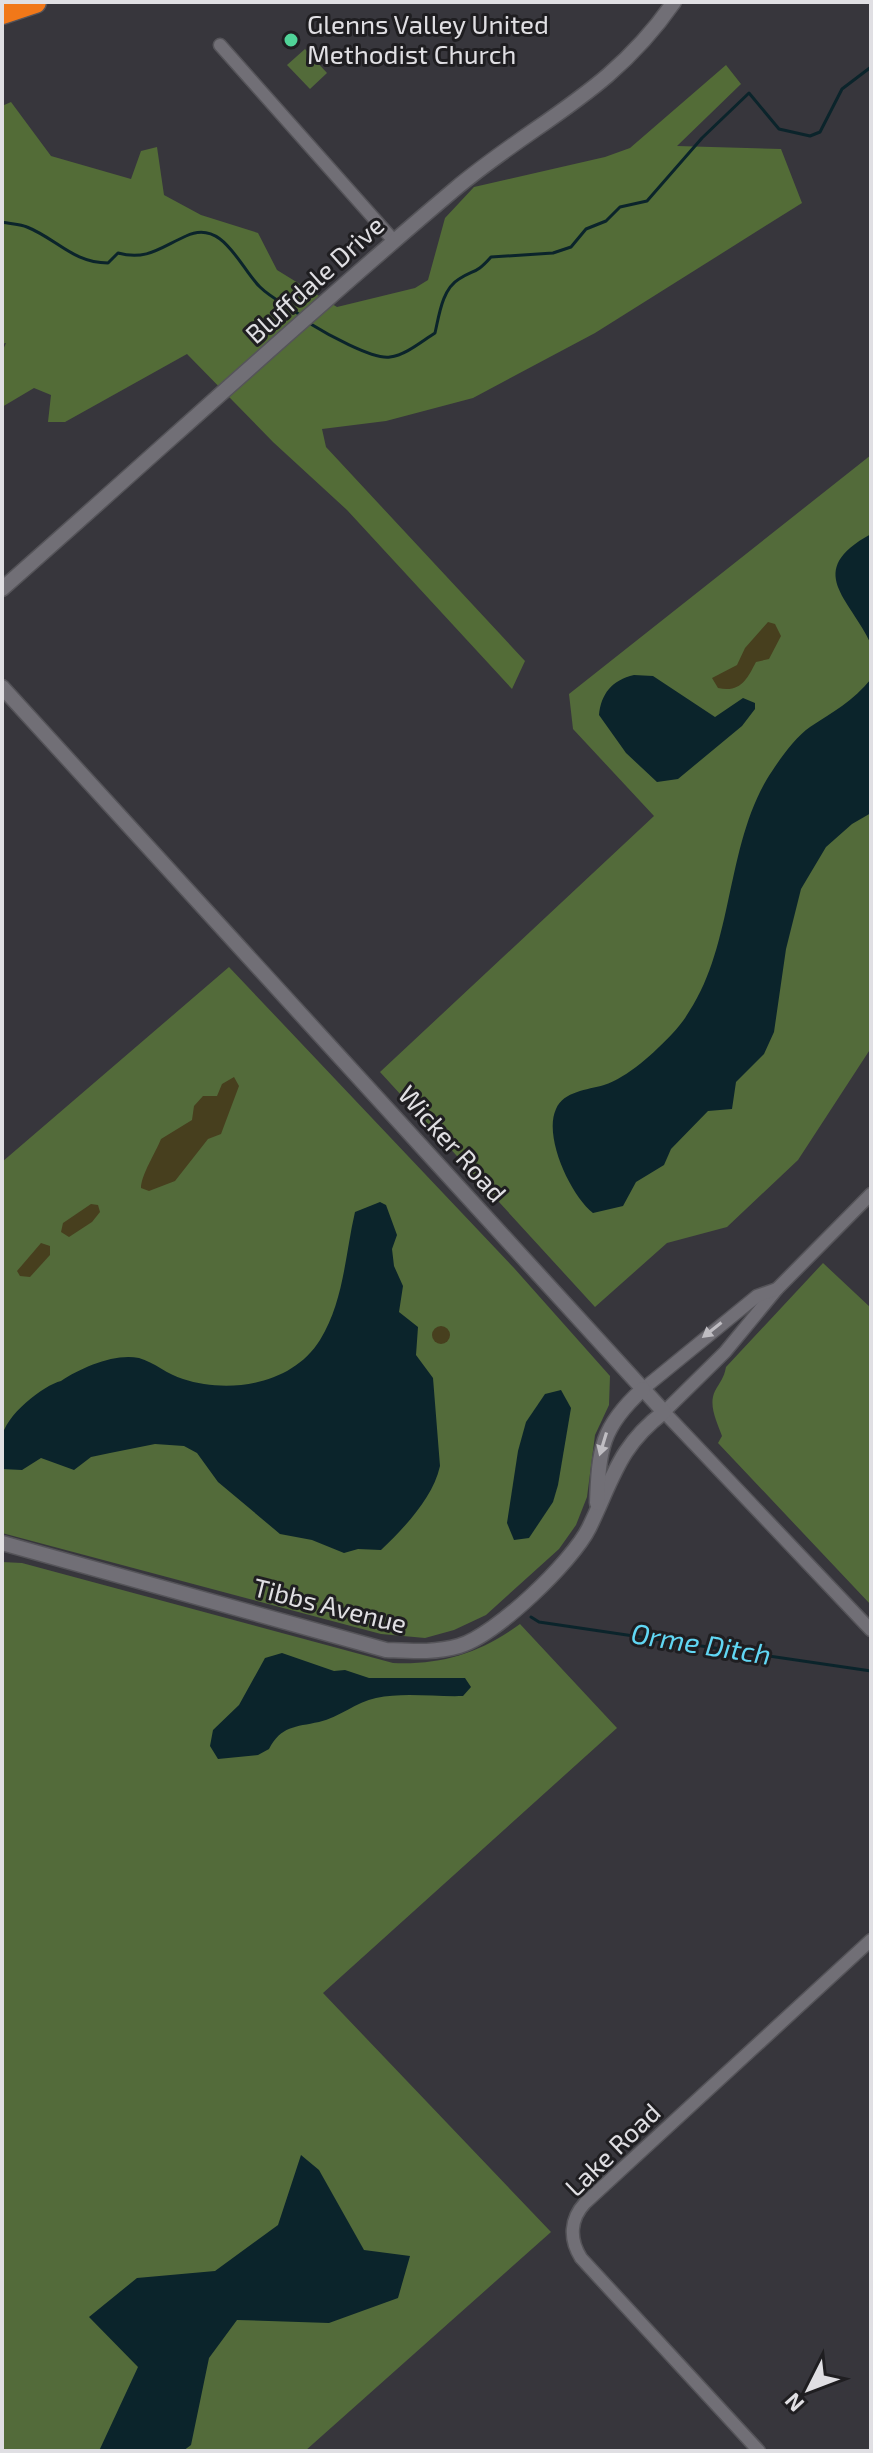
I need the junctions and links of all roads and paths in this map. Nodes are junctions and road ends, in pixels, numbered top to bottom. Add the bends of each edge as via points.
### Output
1 (15, 2) edge
2 (35, 2) edge
3 (674, 2) edge
4 (665, 9) edge
5 (2, 11) edge
6 (220, 45) dead end
7 (394, 241) junction
8 (2, 589) edge
9 (2, 687) edge
10 (869, 1201) edge
11 (777, 1289) junction
12 (643, 1389) junction
13 (664, 1412) junction
14 (597, 1512) junction
15 (2, 1543) edge
16 (871, 1630) edge
17 (871, 1940) edge
18 (759, 2451) edge

1 - 5 highway
2 - 5 highway
3 - 4 street, Bluffdale Drive
4 - 7 street, Bluffdale Drive via 647,39 602,83 490,162
6 - 7 street
7 - 8 street, Bluffdale Drive
9 - 12 street, Wicker Road
10 - 11 street, Tibbs Avenue
11 -> 12 street, Tibbs Avenue via 757,1296
11 - 13 street, Tibbs Avenue via 725,1352
12 - 13 street, Wicker Road
12 -> 14 street, Tibbs Avenue via 604,1436
13 - 14 street, Tibbs Avenue via 628,1443
13 - 16 street, Wicker Road
14 - 15 street, Tibbs Avenue via 577,1548 498,1626 461,1646 424,1652 386,1650
17 - 18 street, Lake Road via 585,2203 574,2219 572,2234 581,2258

